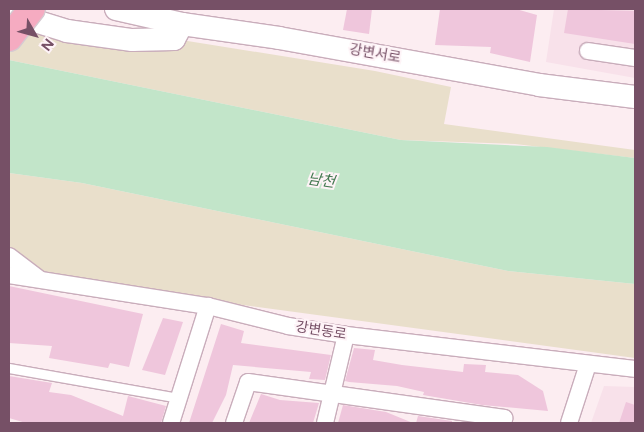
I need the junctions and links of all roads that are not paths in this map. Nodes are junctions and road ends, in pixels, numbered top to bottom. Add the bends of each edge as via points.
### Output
1 (32, 9) edge
2 (116, 9) edge
3 (9, 13) edge
4 (182, 24) junction
5 (9, 38) edge
6 (588, 51) dead end
7 (635, 58) edge
8 (635, 96) edge
9 (9, 256) edge
10 (9, 275) edge
11 (40, 279) junction
12 (208, 306) junction
13 (346, 335) junction
14 (588, 364) junction
15 (9, 368) edge
16 (635, 369) edge
17 (334, 394) junction
18 (179, 398) junction
19 (171, 423) edge
20 (234, 423) edge
21 (325, 423) edge
22 (503, 423) edge
23 (569, 423) edge

1 - 5 main road, bridge
2 - 4 street, 강변서로
3 - 4 street via 67,31 139,40 174,39
4 - 8 street, 강변서로 via 539,84
6 - 7 street
9 - 11 street
10 - 11 street, 강변동로
11 - 12 street, 강변동로
12 - 13 street, 강변동로 via 288,326
12 - 18 street
13 - 14 street, 강변동로
13 - 17 street
14 - 16 street, 강변동로
14 - 23 street
15 - 18 lane
17 - 20 street via 248,382
17 - 21 street
17 - 22 street via 504,418
18 - 19 street

